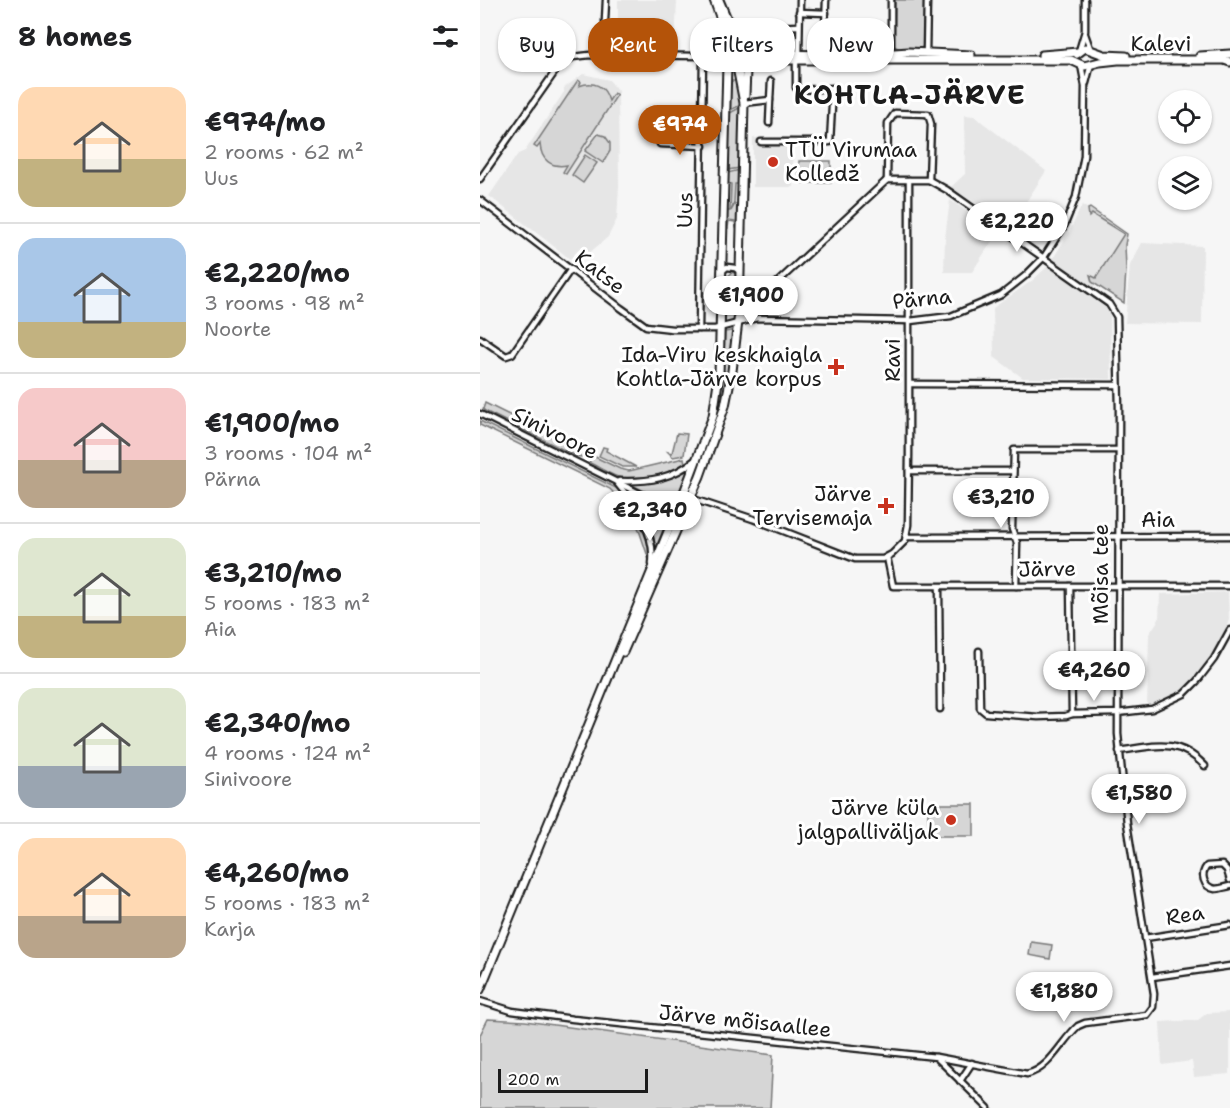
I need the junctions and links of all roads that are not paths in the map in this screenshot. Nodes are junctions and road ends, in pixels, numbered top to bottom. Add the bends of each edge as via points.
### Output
1 (606, 0) edge
2 (714, 0) edge
3 (719, 0) edge
4 (800, 0) edge
5 (826, 0) edge
6 (891, 0) edge
7 (927, 0) edge
8 (1085, 0) edge
9 (799, 12) junction
10 (826, 13) junction
11 (605, 18) edge
12 (720, 18) edge
13 (727, 18) edge
14 (826, 18) edge
15 (891, 18) edge
16 (795, 26) edge
17 (799, 26) junction
18 (1085, 31) junction
19 (1079, 51) junction
20 (1092, 51) junction
21 (927, 53) junction
22 (1230, 54) edge
23 (588, 55) edge
24 (894, 56) edge
25 (894, 56) edge
26 (797, 57) junction
27 (807, 57) edge
28 (914, 59) junction
29 (1230, 62) edge
30 (1079, 64) junction
31 (1091, 64) junction
32 (704, 72) edge
33 (725, 72) edge
34 (740, 72) edge
35 (746, 72) edge
36 (771, 81) dead end
37 (1085, 86) junction
38 (770, 100) junction
39 (744, 103) junction
40 (769, 123) dead end
41 (761, 142) dead end
42 (660, 144) dead end
43 (703, 146) junction
44 (480, 179) edge
45 (887, 180) junction
46 (909, 180) junction
47 (929, 180) junction
48 (480, 200) edge
49 (1044, 257) junction
50 (571, 269) junction
51 (740, 271) junction
52 (721, 272) junction
53 (739, 285) junction
54 (766, 293) junction
55 (910, 321) junction
56 (739, 322) junction
57 (699, 329) junction
58 (718, 329) junction
59 (480, 338) edge
60 (910, 384) junction
61 (1118, 385) junction
62 (480, 414) edge
63 (1118, 450) junction
64 (697, 458) junction
65 (909, 471) junction
66 (1013, 471) junction
67 (615, 481) junction
68 (687, 497) junction
69 (680, 513) junction
70 (1117, 536) junction
71 (1230, 536) edge
72 (1015, 537) junction
73 (905, 539) junction
74 (887, 557) junction
75 (651, 571) junction
76 (1118, 585) junction
77 (1017, 586) junction
78 (1070, 586) junction
79 (1230, 586) edge
80 (939, 587) junction
81 (1230, 630) edge
82 (979, 651) dead end
83 (602, 695) junction
84 (940, 709) dead end
85 (1117, 713) junction
86 (1072, 714) junction
87 (1119, 751) junction
88 (1205, 766) dead end
89 (1230, 880) edge
90 (1230, 886) edge
91 (1230, 925) edge
92 (1145, 938) junction
93 (1230, 966) edge
94 (1152, 977) junction
95 (480, 990) edge
96 (480, 1001) edge
97 (936, 1058) junction
98 (972, 1064) junction
99 (960, 1081) junction
100 (988, 1108) edge

1 - 11 street
2 - 12 main road
3 - 13 main road
4 - 9 street
5 - 10 street
6 - 15 street
7 - 21 street
8 - 18 street
9 - 10 street
9 - 17 street
10 - 14 street
16 - 17 street
17 - 26 street
18 - 19 street
18 - 20 street
19 - 20 main road, Kalevi
19 - 21 main road, Kalevi via 1042,55
19 - 30 main road
20 - 22 main road, Kalevi via 1104,55
20 - 31 main road
21 - 24 main road, Kalevi
21 - 28 street
23 - 44 street via 561,64
25 - 28 main road, Kalevi
26 - 27 main road, Kalevi
26 - 41 street via 796,88 833,88 830,142
28 - 30 main road, Kalevi via 1061,60
29 - 31 main road, Kalevi via 1118,60
30 - 31 main road, Kalevi
30 - 37 street, Pärna
31 - 37 street, Pärna
32 - 43 street, Uus
33 - 52 main road
34 - 39 main road
35 - 39 main road
36 - 38 street
37 - 49 street, Pärna via 1082,172 1065,224
38 - 39 street
38 - 40 street
39 - 51 main road
42 - 43 street
43 - 57 street, Uus
45 - 46 street
45 - 47 street via 888,123 895,113 909,112 928,114 931,124
45 - 54 street
46 - 47 street
46 - 55 street, Ravi
47 - 49 street
48 - 50 street, Katse
49 - 55 street, Pärna via 993,299 951,316
49 - 61 street, Mõisa tee via 1109,304 1117,317
50 - 57 street, Katse via 646,326
50 - 59 street via 512,354 506,356
51 - 52 street via 727,267
51 - 53 main road
52 - 58 main road
53 - 54 street via 741,297 749,302
53 - 56 main road
54 - 56 street
55 - 56 street, Pärna via 757,318
55 - 60 street, Ravi
56 - 58 street, Pärna
56 - 68 main road via 725,406
57 - 58 street, Katse
58 - 64 main road via 715,404
60 - 61 street
60 - 65 street, Ravi
61 - 63 street, Mõisa tee
62 - 67 street, Sinivoore
63 - 66 street via 1014,450
63 - 70 street, Mõisa tee
64 - 67 street, Sinivoore via 658,480
64 - 68 main road
65 - 66 street
65 - 73 street, Ravi
66 - 72 street
67 - 69 street, Sinivoore
67 - 75 street, Sinivoore via 638,511 650,538 654,554
68 - 69 main road
68 - 74 street via 850,557
69 - 75 main road via 672,522
69 - 83 main road via 675,534
70 - 71 street, Aia
70 - 72 street, Aia
70 - 76 street, Mõisa tee
72 - 73 street, Aia
72 - 77 street
73 - 74 street
74 - 80 street, Järve via 893,586
75 - 83 main road
76 - 78 street, Järve
76 - 79 street, Järve
76 - 85 street, Mõisa tee
77 - 78 street, Järve
77 - 80 street, Järve
78 - 86 street
80 - 84 street
81 - 85 street via 1205,671 1184,694 1152,709
82 - 86 street via 982,712 1038,717
83 - 95 main road
85 - 86 street
85 - 87 street, Mõisa tee
87 - 88 street via 1173,746
87 - 92 street, Mõisa tee
89 - 90 street via 1222,865 1207,866 1203,873 1209,887
91 - 92 street, Rea
92 - 94 street, Mõisa tee
93 - 94 street
94 - 98 street, Järve mõisaallee via 1153,1003 1147,1015 1078,1026 1035,1072
96 - 97 street, Järve mõisaallee via 512,1011 563,1018
97 - 98 street, Järve mõisaallee
97 - 99 street
98 - 99 street
99 - 100 street

